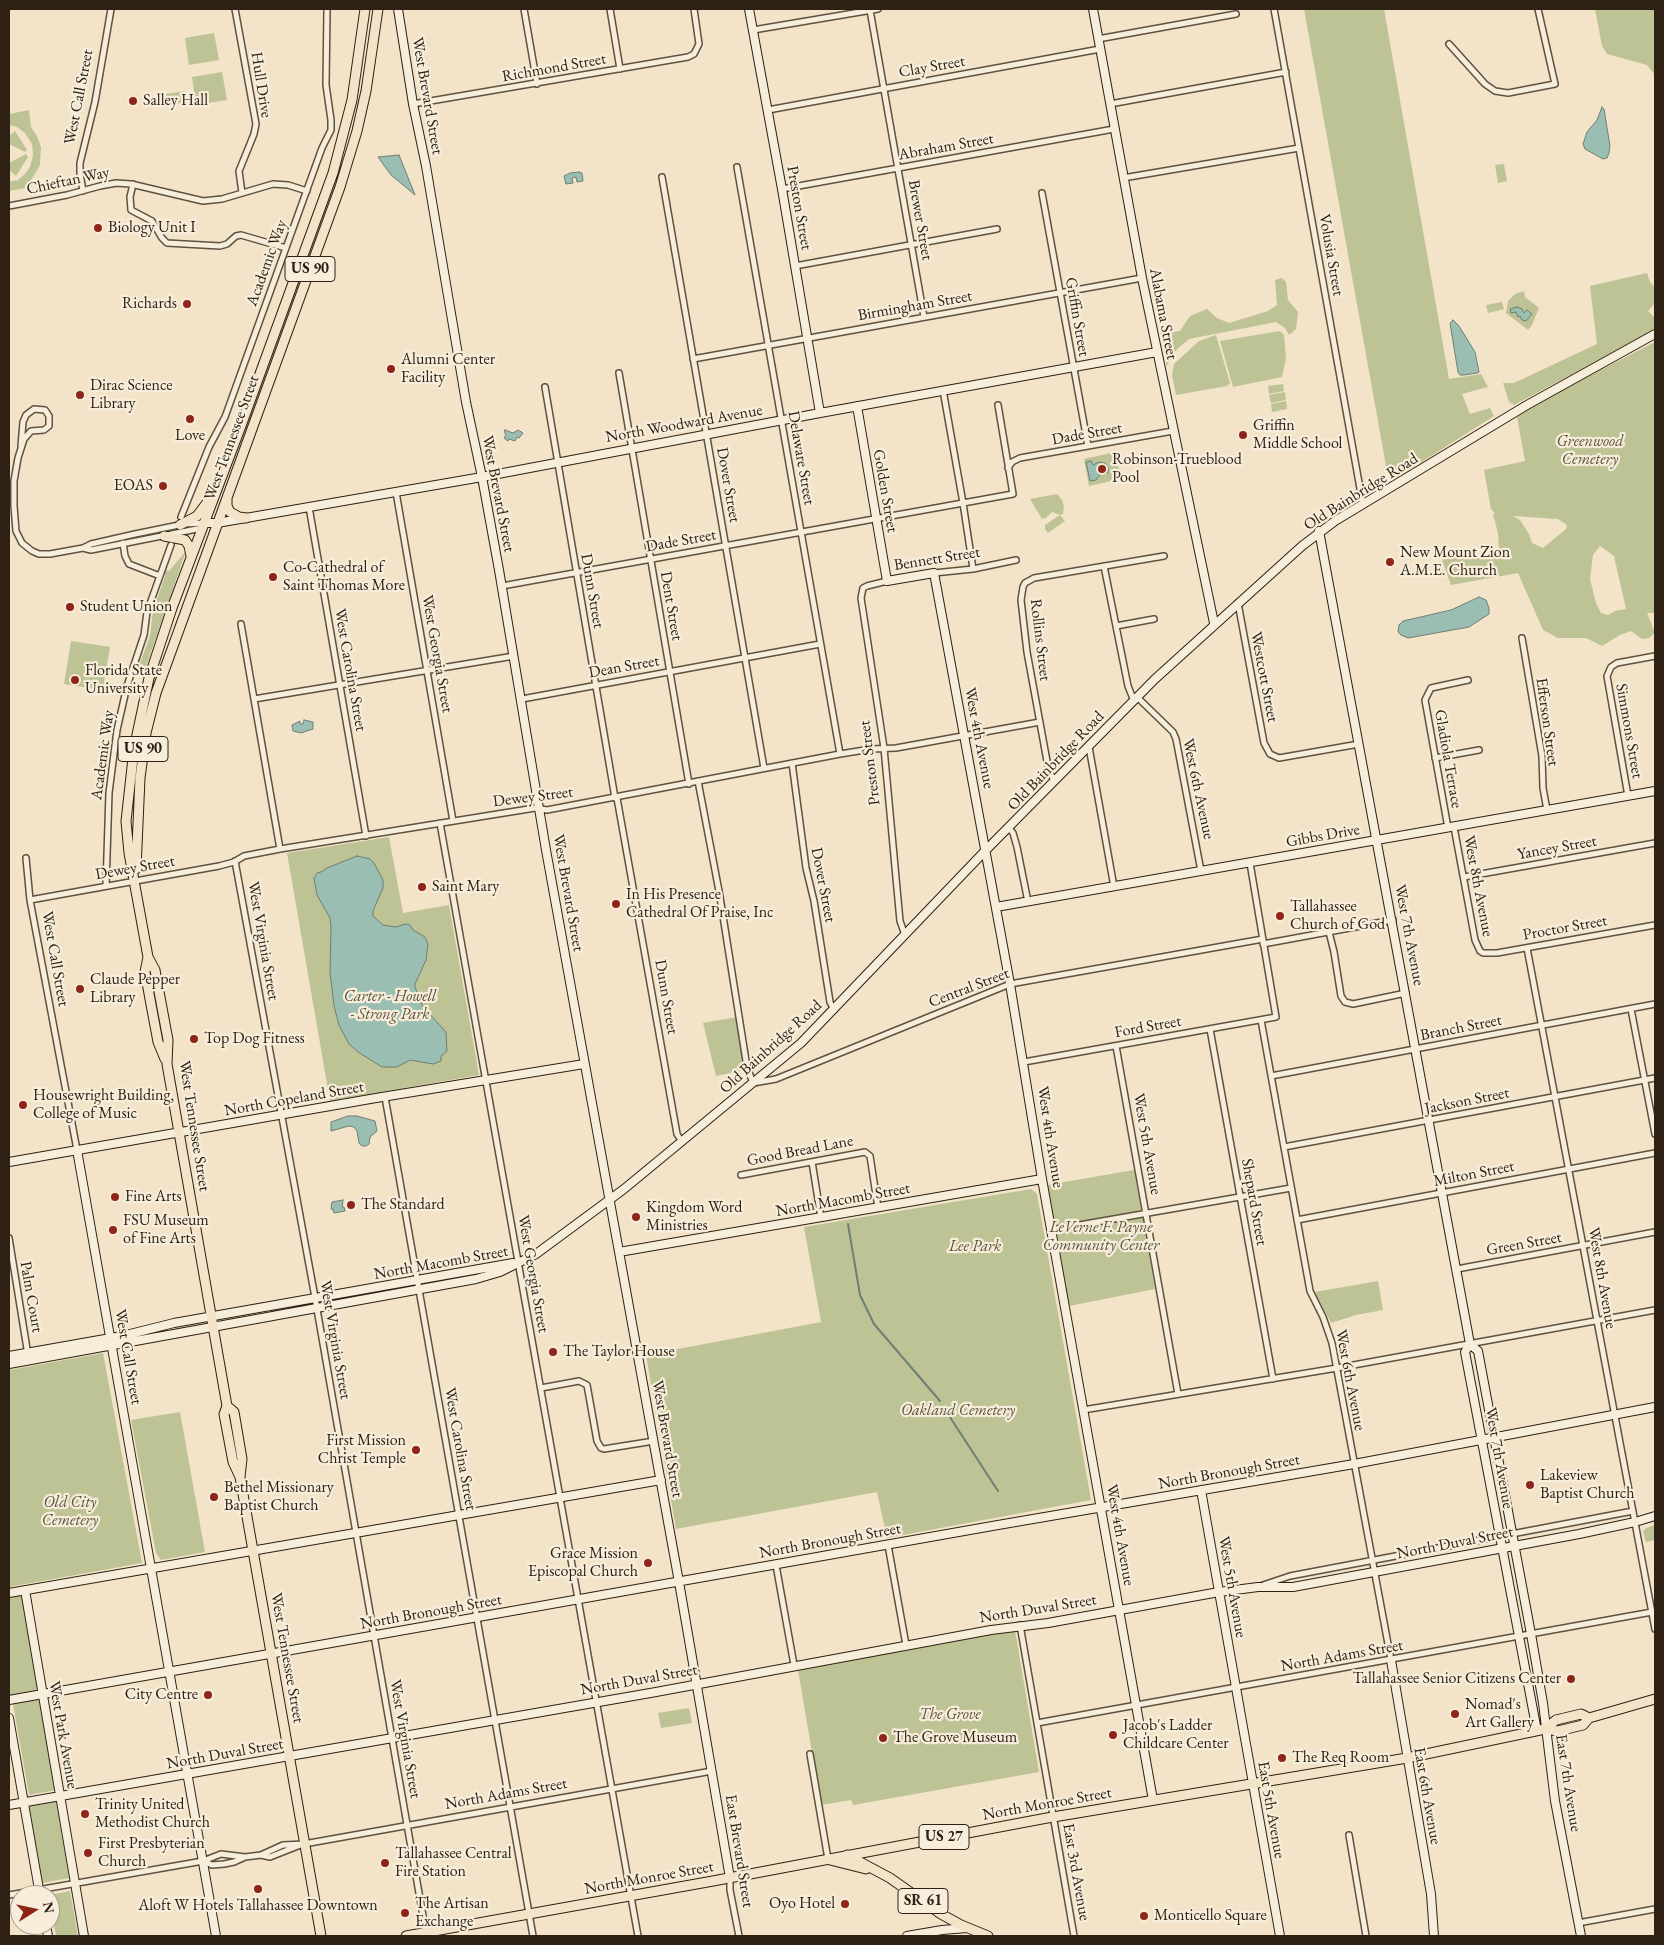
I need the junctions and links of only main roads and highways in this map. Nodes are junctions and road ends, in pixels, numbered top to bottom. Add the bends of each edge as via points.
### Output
1 (365, 9) edge
2 (378, 9) edge
3 (218, 487) junction
4 (228, 495) junction
5 (246, 518) road end
6 (180, 521) road end
7 (164, 536) road end
8 (191, 559) junction
9 (135, 882) junction
10 (1655, 1698) edge
11 (876, 1850) junction
12 (847, 1855) junction
13 (828, 1859) junction
14 (876, 1870) junction
15 (426, 1934) edge
16 (321, 1936) edge
17 (406, 1936) edge
18 (988, 1936) edge

1 - 3 main road, West Tennessee Street / US 90 via 352,100 333,173
2 - 4 main road, West Tennessee Street / US 90 via 366,91 346,170
3 - 6 main road via 198,515
3 - 8 main road, West Tennessee Street / US 90
4 - 5 main road via 228,509 236,516
4 - 9 main road, West Tennessee Street / US 90 via 161,678 148,723 140,778
7 - 8 main road via 186,542
8 - 9 main road, West Tennessee Street / US 90 via 149,678 134,748 126,821
9 - 16 main road, West Tennessee Street / US 90 via 148,957 155,970 168,1040 167,1064 227,1406 234,1412 242,1459 240,1477
10 - 11 main road, North Monroe Street / US 27 via 1558,1731 1541,1730 1407,1758
11 - 12 main road, North Monroe Street / US 27
11 - 14 main road via 871,1862
12 - 13 main road, North Monroe Street / US 27
12 - 14 main road, SR 61
13 - 14 main road, SR 61
13 - 15 main road, North Monroe Street / US 27
14 - 18 main road, SR 61 via 946,1917
15 - 17 main road, North Monroe Street / US 27

